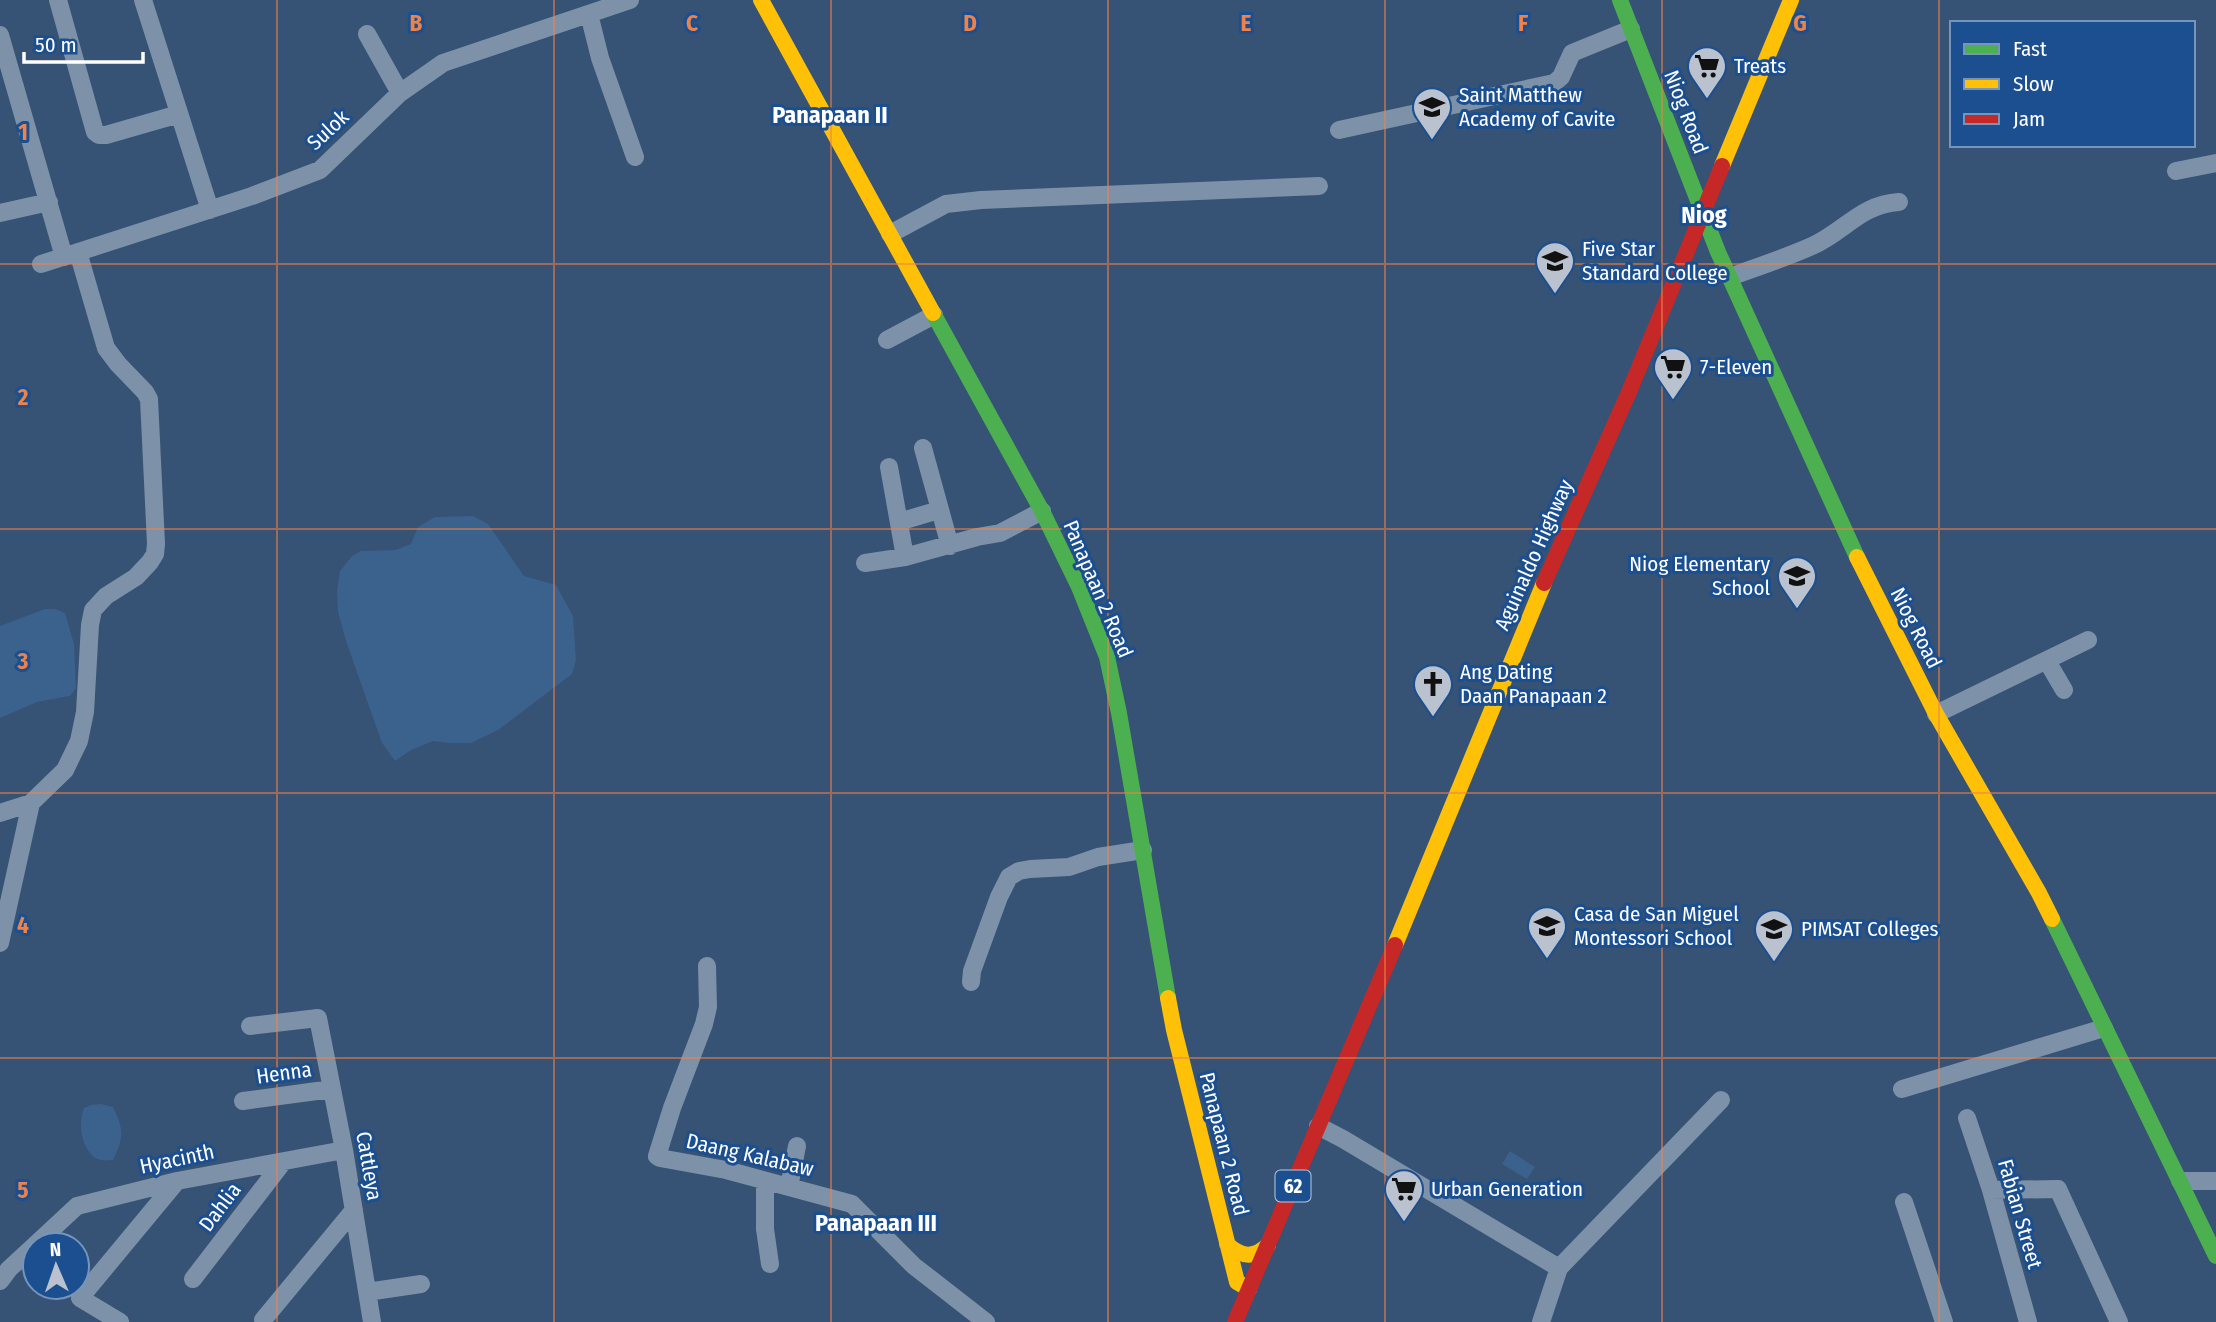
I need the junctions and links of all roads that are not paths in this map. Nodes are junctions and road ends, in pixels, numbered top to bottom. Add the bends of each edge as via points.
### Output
1 (58, 0) edge
2 (143, 0) edge
3 (630, 0) edge
4 (761, 0) edge
5 (1620, 0) edge
6 (1791, 0) edge
7 (589, 14) junction
8 (1631, 29) junction
9 (367, 34) dead end
10 (0, 35) edge
11 (400, 93) junction
12 (179, 114) junction
13 (1339, 130) dead end
14 (635, 157) dead end
15 (2216, 163) edge
16 (2176, 171) dead end
17 (1320, 186) dead end
18 (49, 202) junction
19 (1899, 202) dead end
20 (210, 209) junction
21 (1703, 212) junction
22 (0, 213) edge
23 (890, 234) junction
24 (71, 255) junction
25 (40, 264) dead end
26 (1730, 277) junction
27 (934, 315) junction
28 (887, 340) dead end
29 (923, 448) dead end
30 (889, 467) dead end
31 (939, 510) junction
32 (1042, 511) junction
33 (899, 522) junction
34 (950, 546) junction
35 (905, 557) junction
36 (865, 563) dead end
37 (2088, 640) dead end
38 (2047, 661) junction
39 (2064, 690) dead end
40 (1936, 714) junction
41 (31, 803) junction
42 (0, 813) edge
43 (1143, 850) junction
44 (0, 943) edge
45 (707, 966) dead end
46 (971, 982) dead end
47 (250, 1026) dead end
48 (2104, 1028) junction
49 (332, 1089) junction
50 (1902, 1089) dead end
51 (1721, 1100) dead end
52 (243, 1101) dead end
53 (1968, 1118) dead end
54 (1318, 1126) junction
55 (797, 1146) dead end
56 (344, 1150) junction
57 (283, 1161) junction
58 (177, 1181) junction
59 (765, 1181) junction
60 (2180, 1181) junction
61 (2216, 1181) edge
62 (789, 1187) junction
63 (1991, 1190) junction
64 (1904, 1202) dead end
65 (354, 1210) junction
66 (50, 1231) edge
67 (1227, 1244) junction
68 (1268, 1245) junction
69 (2216, 1256) edge
70 (21, 1258) edge
71 (770, 1264) dead end
72 (1559, 1268) junction
73 (193, 1279) dead end
74 (0, 1281) edge
75 (421, 1284) dead end
76 (1249, 1289) junction
77 (370, 1307) edge
78 (263, 1320) dead end
79 (120, 1322) edge
80 (357, 1322) edge
81 (986, 1322) edge
82 (1235, 1322) edge
83 (1541, 1322) edge
84 (1944, 1322) edge
85 (2028, 1322) edge
86 (2119, 1322) edge

1 - 12 street via 95,132 106,135
2 - 12 street
3 - 7 street, Sulok
4 - 23 main road, Panapaan 2 Road
5 - 8 main road, Niog Road
6 - 21 main road, Aguinaldo Highway / 62
7 - 11 street, Sulok via 443,63
7 - 14 street
8 - 13 street via 1572,53 1554,83
8 - 21 main road, Niog Road
9 - 11 street
10 - 18 street
11 - 20 street, Sulok via 320,170
12 - 20 street
15 - 16 street
17 - 23 street via 981,200 946,204
18 - 22 street
18 - 24 street
19 - 26 street via 1871,207 1814,246
20 - 24 street, Sulok
21 - 26 main road, Niog Road
21 - 54 main road, Aguinaldo Highway / 62
23 - 27 main road, Panapaan 2 Road
24 - 25 street, Sulok
24 - 41 street via 106,348 149,399 156,544 155,554 136,577 93,610 79,741 65,770
26 - 40 main road, Niog Road via 1849,540
27 - 28 street
27 - 32 main road, Panapaan 2 Road
29 - 31 street
30 - 33 street
31 - 33 street
31 - 34 street
32 - 34 street via 1000,533
32 - 43 main road, Panapaan 2 Road via 1107,657
33 - 35 street
34 - 35 street
35 - 36 street
37 - 38 street
38 - 39 street
38 - 40 street
40 - 48 main road, Niog Road via 2039,893
41 - 42 street
41 - 44 street
43 - 46 street via 1069,867 1019,871 1009,877
43 - 67 main road, Panapaan 2 Road via 1174,1030
45 - 59 street, Daang Kalabaw via 704,1024 657,1156
47 - 49 street, Cattleya via 318,1018
48 - 50 street
48 - 60 main road, Niog Road
49 - 52 street, Henna
49 - 56 street, Cattleya
51 - 72 street
53 - 63 street, Fabian Street
54 - 68 main road, Aguinaldo Highway / 62
54 - 72 street
55 - 62 street
56 - 57 street, Hyacinth
56 - 65 street, Cattleya
57 - 58 street, Hyacinth
57 - 73 street, Dahlia
58 - 66 street, Hyacinth via 77,1206
58 - 79 street via 80,1298
59 - 62 street, Daang Kalabaw
59 - 71 street
60 - 61 street
60 - 69 main road, Niog Road
62 - 81 street, Daang Kalabaw via 852,1204 914,1266
63 - 85 street, Fabian Street
63 - 86 street via 2058,1189
64 - 84 street
65 - 77 street, Cattleya
65 - 78 street
67 - 68 main road via 1248,1257
67 - 76 main road, Panapaan 2 Road via 1237,1282
68 - 76 main road, Aguinaldo Highway / 62
70 - 74 street, Hyacinth
72 - 83 street
75 - 77 street
76 - 82 main road, Aguinaldo Highway / 62
77 - 80 street

